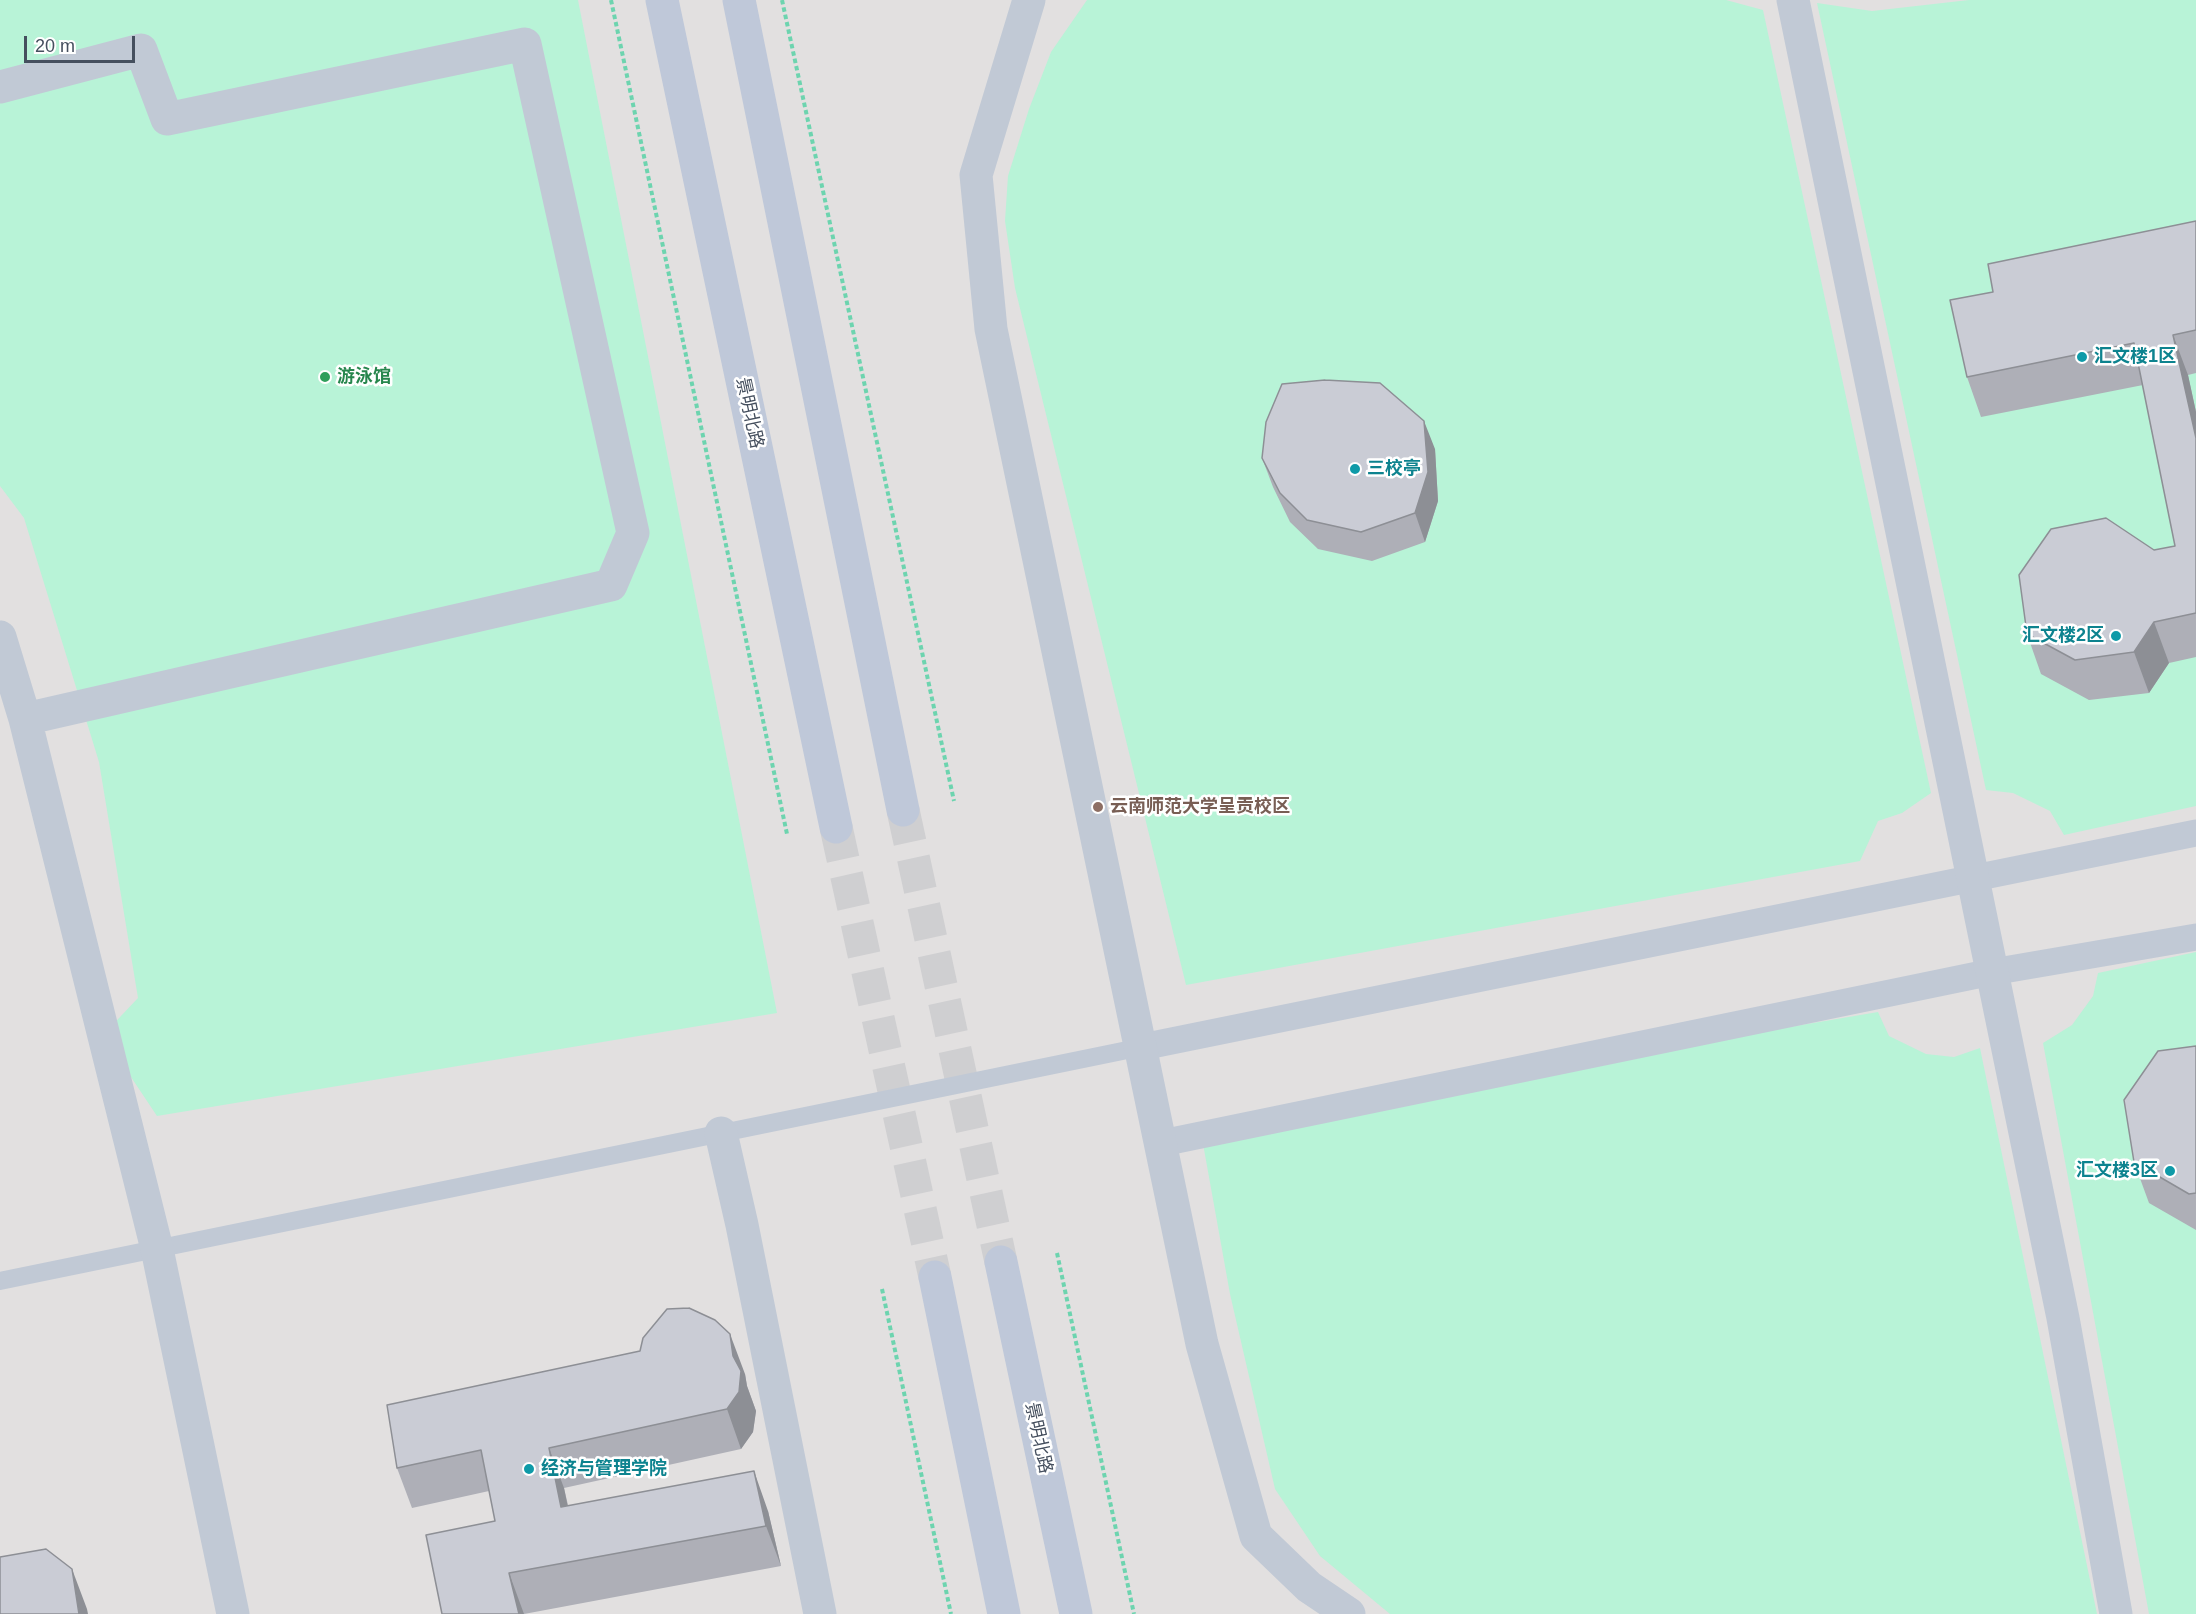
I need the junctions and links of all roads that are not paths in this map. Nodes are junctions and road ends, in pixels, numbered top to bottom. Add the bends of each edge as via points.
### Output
1 (662, 0) edge
2 (739, 0) edge
3 (1029, 0) edge
4 (1793, 0) edge
5 (0, 87) edge
6 (3, 656) edge
7 (25, 719) junction
8 (903, 810) tunnel mouth
9 (836, 827) tunnel mouth
10 (2196, 833) edge
11 (1974, 878) junction
12 (2196, 937) edge
13 (1992, 972) junction
14 (1142, 1047) junction
15 (721, 1133) junction
16 (1162, 1143) junction
17 (157, 1249) junction
18 (1001, 1262) tunnel mouth
19 (935, 1277) tunnel mouth
20 (0, 1281) edge
21 (233, 1614) edge
22 (820, 1614) edge
23 (1004, 1614) edge
24 (1076, 1614) edge
25 (1349, 1614) edge
26 (2116, 1614) edge

1 - 9 main road, 景明北路
2 - 8 main road
3 - 14 street via 976,175 991,329
4 - 11 street
5 - 7 street via 141,50 166,119 525,44 633,533 611,585
6 - 7 street
7 - 17 street
10 - 11 street
11 - 13 street
11 - 14 street
12 - 13 street
13 - 16 street
13 - 26 street via 2063,1318
14 - 15 lane
14 - 16 street
15 - 17 lane
15 - 22 street
16 - 25 street via 1202,1344 1256,1536 1309,1587
17 - 20 lane
17 - 21 street
18 - 24 main road, 景明北路
19 - 23 main road

